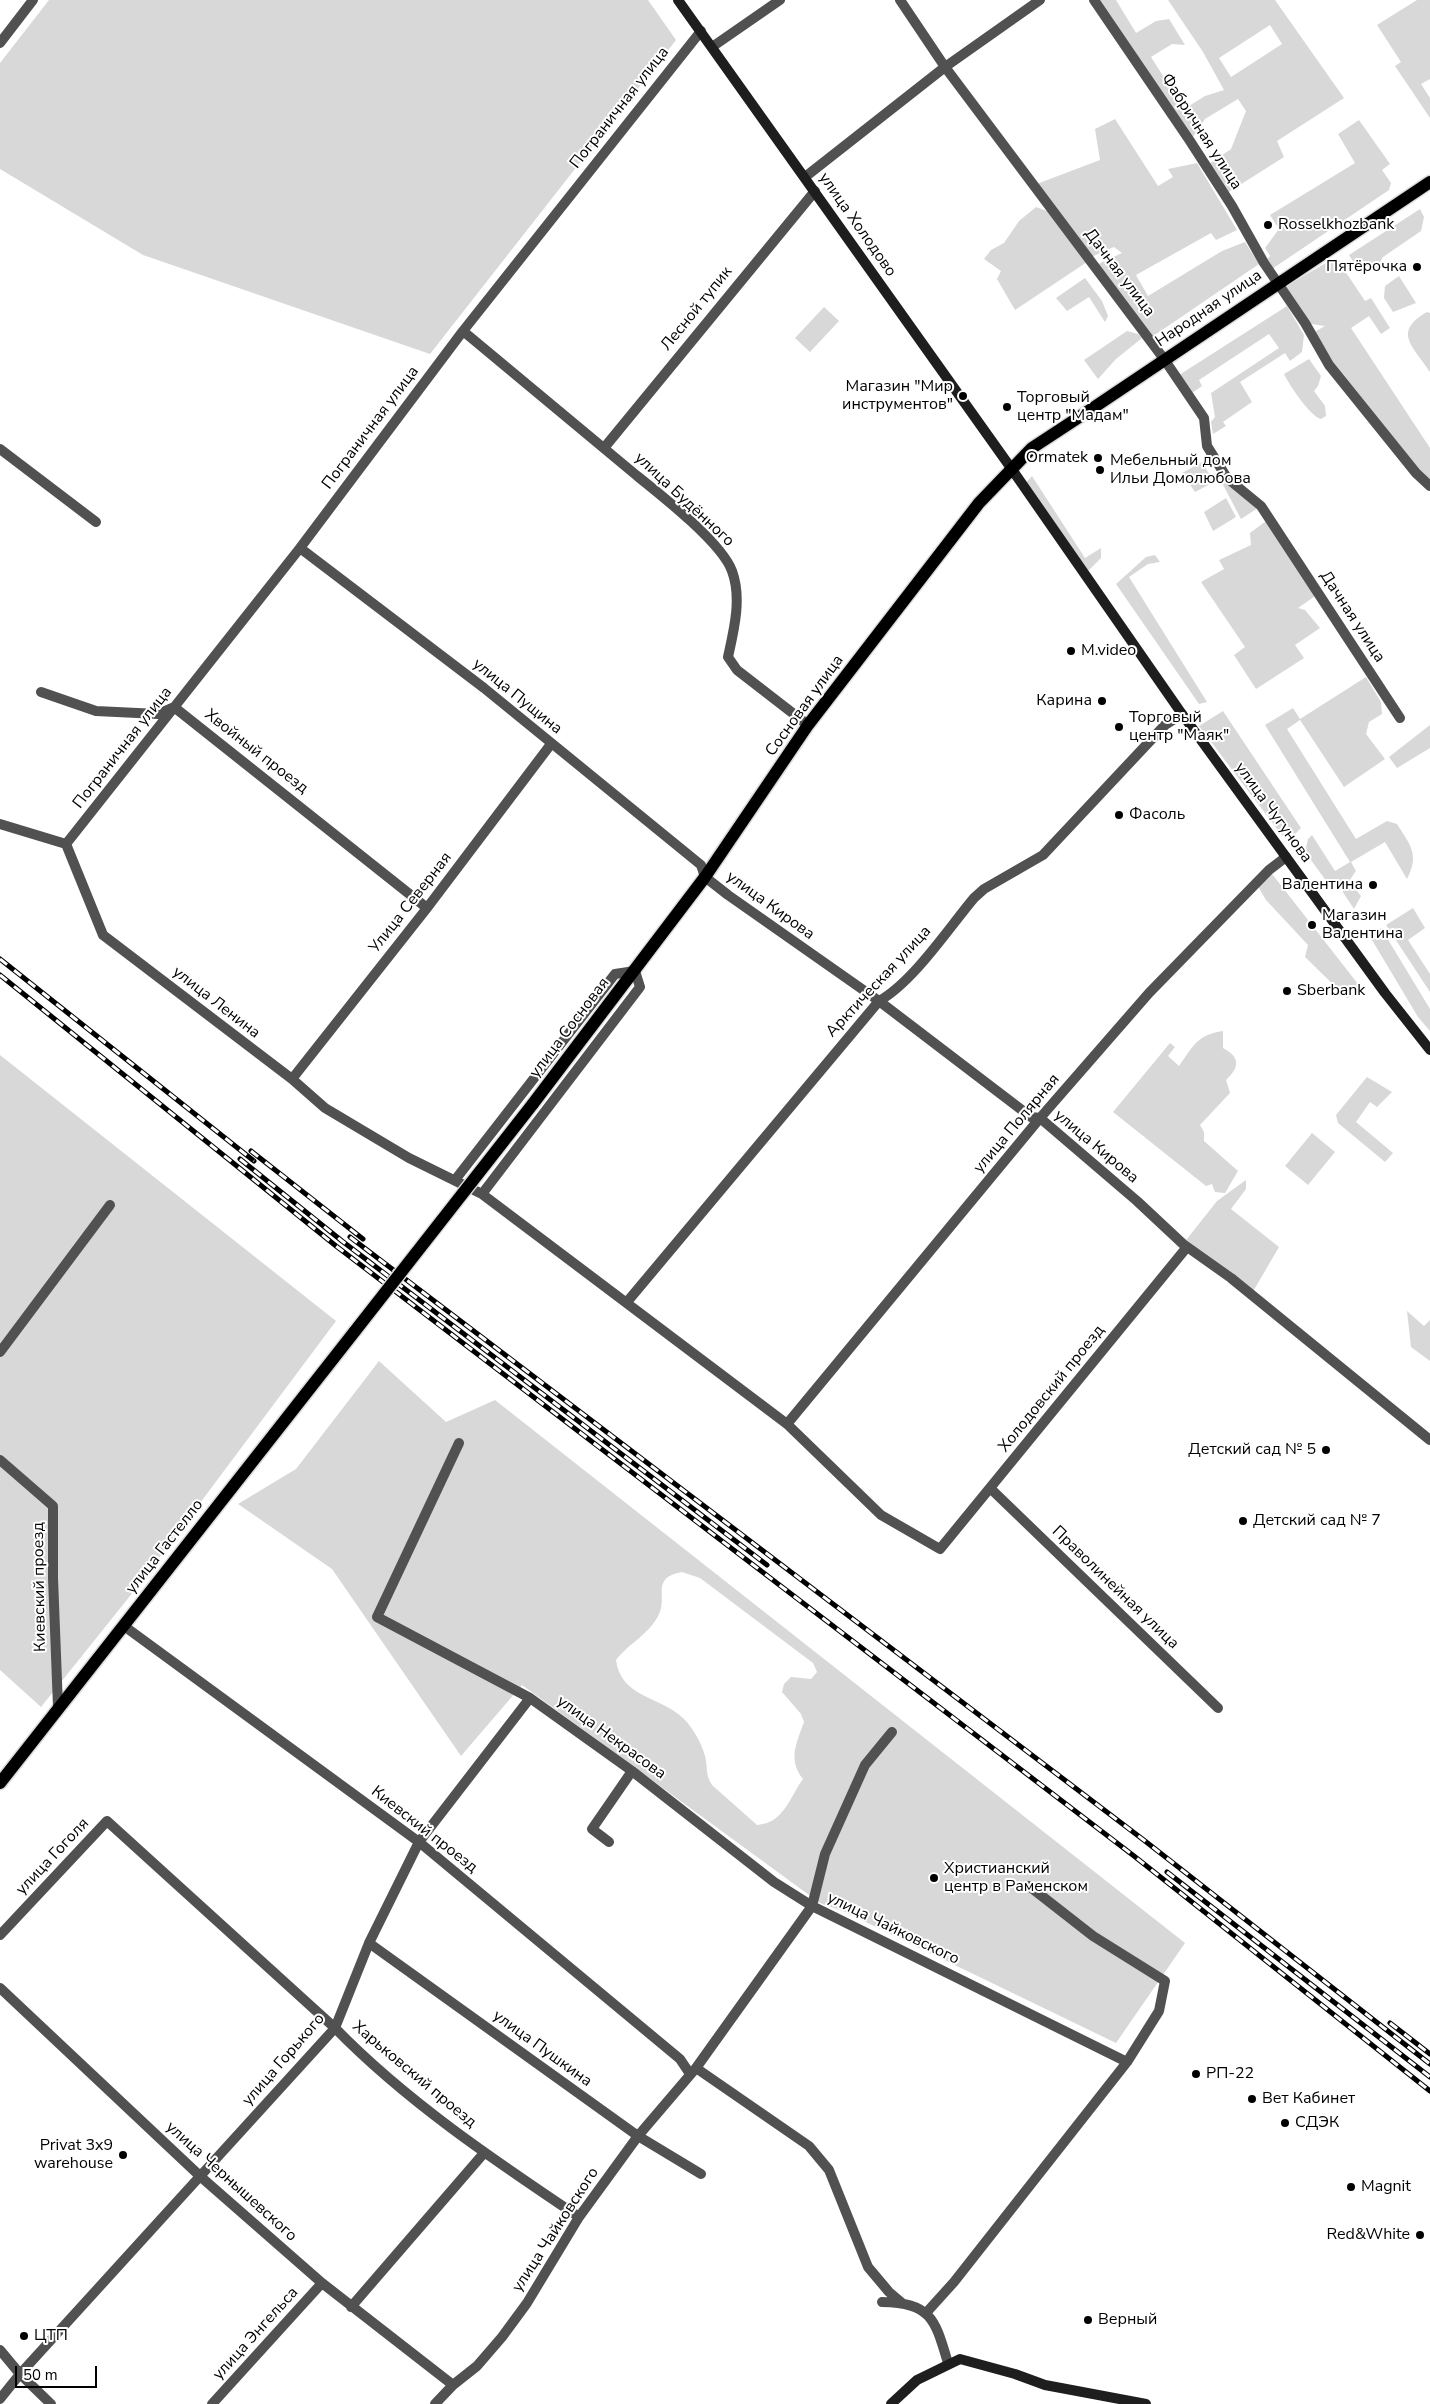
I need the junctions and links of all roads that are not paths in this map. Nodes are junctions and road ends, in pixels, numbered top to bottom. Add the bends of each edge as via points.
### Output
1 (33, 0) edge
2 (678, 0) edge
3 (780, 0) edge
4 (900, 0) edge
5 (1040, 0) edge
6 (1094, 0) edge
7 (701, 31) junction
8 (0, 43) edge
9 (712, 47) junction
10 (945, 67) junction
11 (805, 177) junction
12 (1430, 182) edge
13 (815, 190) junction
14 (1277, 283) junction
15 (463, 331) junction
16 (1164, 359) junction
17 (604, 448) junction
18 (0, 449) edge
19 (1011, 468) junction
20 (1430, 486) edge
21 (96, 522) dead end
22 (300, 548) junction
23 (41, 692) dead end
24 (174, 707) junction
25 (1182, 714) junction
26 (1400, 718) dead end
27 (808, 725) junction
28 (551, 744) junction
29 (0, 824) edge
30 (66, 844) junction
31 (1286, 857) junction
32 (705, 878) junction
33 (427, 908) junction
34 (634, 970) junction
35 (879, 1001) junction
36 (1430, 1050) edge
37 (292, 1079) junction
38 (1040, 1118) junction
39 (455, 1180) junction
40 (482, 1194) junction
41 (110, 1205) dead end
42 (1187, 1247) junction
43 (627, 1302) junction
44 (355, 1331) joint
45 (0, 1352) edge
46 (788, 1424) junction
47 (1430, 1440) edge
48 (459, 1443) dead end
49 (0, 1460) edge
50 (991, 1489) junction
51 (940, 1549) joint
52 (124, 1626) junction
53 (530, 1698) junction
54 (58, 1707) junction
55 (1218, 1708) dead end
56 (892, 1732) dead end
57 (632, 1771) junction
58 (0, 1783) edge
59 (107, 1821) joint
60 (419, 1842) junction
61 (609, 1842) dead end
62 (1029, 1886) dead end
63 (812, 1906) junction
64 (0, 1935) edge
65 (369, 1943) junction
66 (0, 1988) edge
67 (335, 2028) junction
68 (1126, 2062) junction
69 (693, 2071) junction
70 (638, 2136) junction
71 (484, 2153) junction
72 (701, 2174) dead end
73 (201, 2177) junction
74 (579, 2217) junction
75 (322, 2283) junction
76 (882, 2302) dead end
77 (902, 2303) junction
78 (351, 2307) junction
79 (926, 2313) junction
80 (0, 2350) edge
81 (948, 2363) junction
82 (20, 2374) junction
83 (453, 2385) junction
84 (0, 2399) edge
85 (51, 2404) edge
86 (212, 2404) edge
87 (435, 2404) edge
88 (891, 2404) edge
89 (1146, 2404) edge

1 - 8 street
2 - 7 main road, улица Холодово
3 - 9 street
4 - 10 street, Дачная улица
5 - 10 street
6 - 14 street, Фабричная улица via 1190,141
7 - 9 main road, улица Холодово
7 - 15 street, Пограничная улица
9 - 11 main road, улица Холодово
10 - 11 street
10 - 16 street, Дачная улица
11 - 13 main road, улица Холодово
12 - 14 main road, Народная улица
13 - 17 street, Лесной тупик
13 - 19 main road, улица Холодово
14 - 16 main road, Народная улица
14 - 20 street, Фабричная улица via 1329,365
15 - 17 street, улица Будённого
15 - 22 street, Пограничная улица
16 - 19 main road, Народная улица via 1058,429
16 - 26 street, Дачная улица via 1204,418 1207,446 1228,478 1261,506
17 - 27 street, улица Будённого via 724,554 733,572 736,597 735,626 728,657 737,670
18 - 21 street
19 - 25 main road, улица Чугунова
19 - 27 main road, Сосновая улица via 980,503
22 - 24 street, Пограничная улица
22 - 28 street, улица Пущина via 484,688
23 - 24 street via 96,711 158,714
24 - 30 street, Пограничная улица
24 - 33 street, Хвойный проезд
25 - 31 main road, улица Чугунова
25 - 35 street, Арктическая улица via 1165,725 1044,855 974,898 916,968 891,994
27 - 32 main road, Сосновая улица
28 - 32 street, улица Пущина via 701,865
28 - 33 street, Улица Северная
29 - 30 street
30 - 37 street, улица Ленина via 103,935
31 - 36 main road, улица Чугунова
31 - 38 street, улица Полярная via 1269,870 1149,993
32 - 34 main road, Сосновая улица
32 - 35 street, улица Кирова
33 - 37 street, Улица Северная
34 - 39 street via 615,974
34 - 40 street via 640,987
34 - 44 main road, улица Сосновая, bridge
35 - 38 street, улица Кирова via 1031,1117
35 - 43 street, Арктическая улица
37 - 39 street, улица Ленина via 326,1108 409,1158
38 - 42 street, улица Кирова
38 - 46 street, улица Полярная
39 - 40 street, улица Ленина
40 - 43 street, улица Ленина
41 - 45 street
42 - 47 street, улица Кирова via 1231,1278
42 - 50 street, Холодовский проезд
43 - 46 street, улица Ленина
44 - 52 main road, улица Гастелло
46 - 51 street, улица Ленина via 881,1515
48 - 53 street, улица Некрасова via 377,1617
49 - 54 street, Киевский проезд via 54,1506
50 - 51 street, Холодовский проезд
50 - 55 street, Праволинейная улица
52 - 54 main road, улица Гастелло
52 - 60 street, Киевский проезд
53 - 57 street, улица Некрасова
53 - 60 street, улица Горького
54 - 58 main road, улица Гастелло
56 - 63 street via 865,1764 825,1854
57 - 61 street via 592,1829
57 - 63 street, улица Некрасова via 774,1882
59 - 64 street, улица Гоголя
59 - 67 street, Харьковский проезд
60 - 65 street, улица Горького
60 - 69 street, Киевский проезд
62 - 68 street via 1093,1936 1165,1980 1159,2011
63 - 68 street, улица Чайковского
63 - 69 street, улица Чайковского
65 - 67 street, улица Горького
65 - 70 street, улица Пушкина
66 - 73 street, улица Чернышевского
67 - 71 street, Харьковский проезд via 361,2055
67 - 73 street, улица Горького
68 - 79 street via 954,2282
69 - 70 street, улица Чайковского
69 - 77 street, Киевский проезд via 809,2146 830,2170 868,2267
70 - 72 street, улица Пушкина
70 - 74 street, улица Чайковского
71 - 74 street, Харьковский проезд
71 - 78 street
73 - 75 street, улица Чернышевского
73 - 82 street, улица Горького
74 - 83 street, улица Чайковского via 527,2303 502,2337 477,2366
75 - 78 street, улица Чернышевского
75 - 86 street, улица Энгельса
76 - 77 street
77 - 79 street
78 - 83 street, улица Чернышевского
79 - 81 street via 936,2323
80 - 82 street
81 - 88 main road via 917,2380
81 - 89 main road via 960,2359 1045,2385
82 - 84 street, улица Горького
82 - 85 street
83 - 87 street, улица Чайковского

